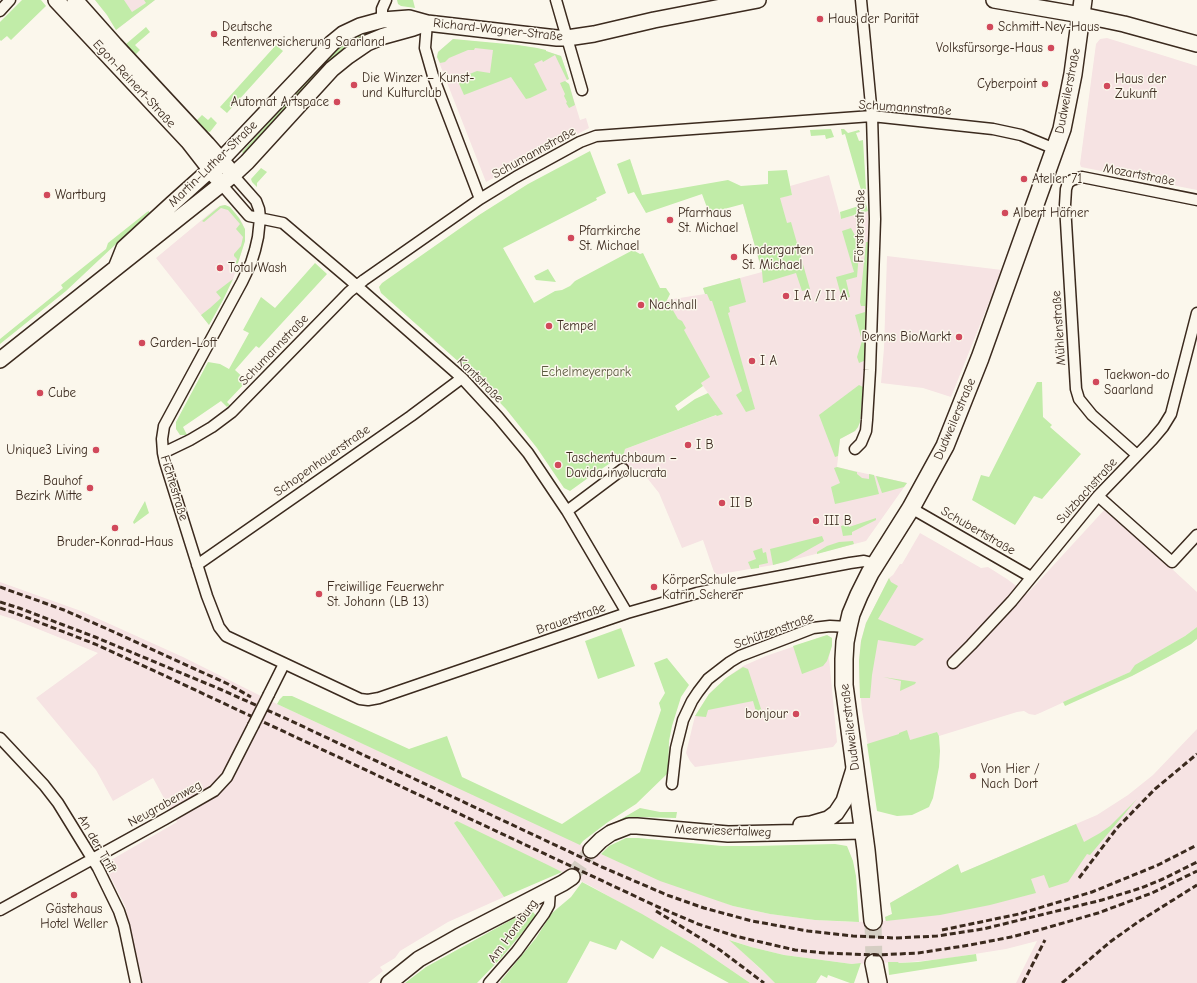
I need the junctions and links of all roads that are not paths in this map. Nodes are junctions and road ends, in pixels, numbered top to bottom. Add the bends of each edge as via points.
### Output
1 (10, 0) edge
2 (56, 0) edge
3 (75, 0) edge
4 (386, 0) edge
5 (556, 0) edge
6 (758, 0) edge
7 (861, 0) edge
8 (994, 0) edge
9 (1082, 7) edge
10 (0, 11) edge
11 (382, 20) junction
12 (427, 23) junction
13 (567, 38) junction
14 (1197, 44) edge
15 (582, 90) dead end
16 (872, 116) junction
17 (1055, 149) junction
18 (216, 165) junction
19 (233, 175) junction
20 (1076, 178) joint
21 (222, 185) junction
22 (480, 199) junction
23 (1197, 200) edge
24 (260, 218) junction
25 (116, 268) junction
26 (356, 286) junction
27 (1197, 313) edge
28 (0, 360) edge
29 (462, 378) junction
30 (855, 449) dead end
31 (163, 453) junction
32 (1137, 455) junction
33 (623, 469) dead end
34 (1098, 496) junction
35 (911, 508) junction
36 (567, 511) junction
37 (1197, 535) edge
38 (876, 564) junction
39 (197, 565) junction
40 (1031, 577) junction
41 (627, 613) junction
42 (848, 627) junction
43 (953, 663) dead end
44 (284, 664) junction
45 (2, 740) edge
46 (854, 768) junction
47 (672, 784) dead end
48 (863, 831) junction
49 (754, 834) junction
50 (591, 850) tunnel mouth
51 (92, 859) junction
52 (572, 877) tunnel mouth
53 (550, 890) junction
54 (0, 910) edge
55 (873, 921) tunnel mouth
56 (136, 983) edge
57 (388, 983) edge
58 (489, 983) edge
59 (868, 983) edge
60 (878, 983) edge

1 - 10 street
2 - 18 main road, Egon-Reinert-Straße via 188,141
3 - 18 main road, Egon-Reinert-Straße
4 - 11 street via 382,9
5 - 13 street
6 - 13 main road, Richard-Wagner-Straße
7 - 16 street, Försterstraße
8 - 9 main road
9 - 14 main road via 1124,24
9 - 17 main road, Dudweilerstraße via 1068,102
11 - 12 main road, Martin-Luther-Straße via 409,18
11 - 18 main road, Martin-Luther-Straße via 360,26 332,43
12 - 13 main road, Richard-Wagner-Straße
12 - 19 main road, Martin-Luther-Straße via 367,43 348,56
12 - 22 street via 425,48 433,76
13 - 15 street
16 - 17 street, Schumannstraße via 993,129 1025,137
16 - 22 street, Schumannstraße via 596,136 580,142
16 - 30 street, Försterstraße via 874,218 870,370 866,432
17 - 35 main road, Dudweilerstraße via 963,403 945,446
18 - 19 main road, Fichtestraße
18 - 21 main road
18 - 25 main road, Martin-Luther-Straße via 124,248
19 - 21 main road, Martin-Luther-Straße
19 - 24 street, Fichtestraße via 256,201
20 - 23 street, Mozartstraße via 1082,177
20 - 32 street, Mühlenstraße via 1068,183 1065,205 1076,389 1079,400 1087,409
21 - 24 street via 249,216
21 - 25 main road, Martin-Luther-Straße
22 - 26 street, Schumannstraße
24 - 26 street, Kantstraße via 283,223
24 - 31 street, Fichtestraße via 251,263 164,426
25 - 28 main road, Martin-Luther-Straße
26 - 29 street, Kantstraße
26 - 31 street, Schumannstraße via 232,412 212,427
27 - 32 street, Sulzbachstraße via 1171,414 1163,427
29 - 36 street, Kantstraße via 528,453
29 - 39 street, Schopenhauerstraße
31 - 39 street, Fichtestraße
32 - 34 street, Sulzbachstraße
33 - 36 street
34 - 37 street via 1172,562
34 - 40 street, Sulzbachstraße
35 - 38 main road, Dudweilerstraße
35 - 40 street, Schubertstraße
36 - 41 street, Kantstraße
38 - 41 street, Brauerstraße via 857,562 739,584 692,594
38 - 42 main road, Dudweilerstraße via 859,595
39 - 44 street, Fichtestraße via 219,628 226,636
40 - 43 street, Sulzbachstraße
41 - 44 street, Brauerstraße via 368,700 360,700
42 - 46 main road, Dudweilerstraße via 844,685
42 - 47 street, Schützenstraße via 830,626 801,632 740,656 708,679 692,701 683,720 676,748
44 - 51 street, Neugrabenweg, bridge via 227,778 214,791
45 - 51 street, An der Trift via 58,803
46 - 48 main road, Dudweilerstraße
46 - 49 main road via 844,801 828,819 811,824 770,828
48 - 49 main road, Meerwiesertalweg
48 - 55 main road, Dudweilerstraße
49 - 50 main road, Meerwiesertalweg via 629,826 611,833
51 - 54 street, Neugrabenweg
51 - 56 street, An der Trift via 119,911
52 - 53 main road
53 - 57 main road via 419,959
53 - 58 street, Am Homburg via 549,905 540,919
59 - 60 main road via 874,964

